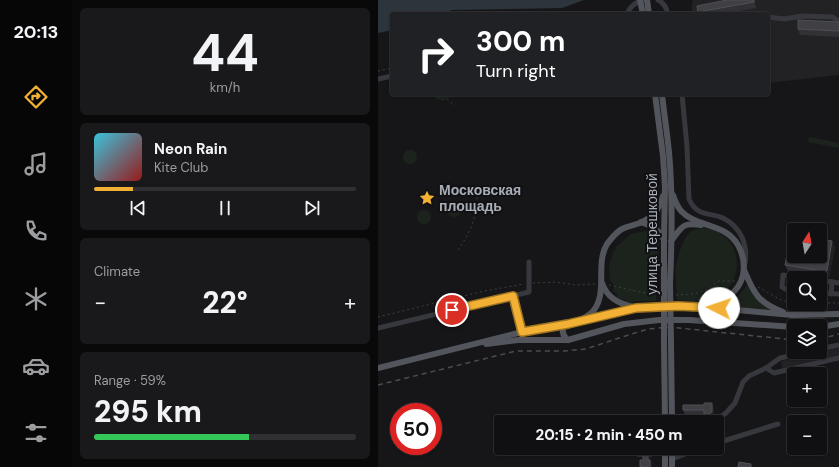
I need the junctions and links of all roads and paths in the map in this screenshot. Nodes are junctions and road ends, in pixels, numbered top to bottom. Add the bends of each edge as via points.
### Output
1 (640, 0) edge
2 (646, 0) edge
3 (658, 0) edge
4 (628, 12) edge
5 (643, 12) edge
6 (649, 12) edge
7 (667, 12) edge
8 (770, 16) edge
9 (839, 21) edge
10 (390, 68) edge
11 (378, 71) edge
12 (390, 76) edge
13 (378, 78) edge
14 (655, 96) edge
15 (662, 96) edge
16 (682, 96) edge
17 (447, 99) dead end
18 (455, 106) dead end
19 (668, 187) junction
20 (478, 192) dead end
21 (641, 222) junction
22 (713, 226) junction
23 (664, 239) junction
24 (672, 241) junction
25 (458, 250) dead end
26 (529, 262) dead end
27 (744, 270) junction
28 (787, 276) edge
29 (827, 281) edge
30 (832, 282) junction
31 (599, 283) junction
32 (667, 283) junction
33 (750, 283) junction
34 (839, 283) edge
35 (529, 284) junction
36 (787, 290) edge
37 (827, 294) edge
38 (830, 294) junction
39 (839, 294) edge
40 (513, 296) junction
41 (787, 301) edge
42 (828, 303) dead end
43 (839, 303) edge
44 (705, 307) junction
45 (636, 308) junction
46 (822, 311) edge
47 (839, 314) edge
48 (792, 315) junction
49 (822, 315) junction
50 (378, 317) edge
51 (826, 319) edge
52 (579, 321) junction
53 (568, 324) junction
54 (839, 324) edge
55 (827, 326) edge
56 (787, 327) edge
57 (378, 328) edge
58 (522, 332) junction
59 (568, 340) junction
60 (667, 343) junction
61 (839, 345) edge
62 (827, 348) edge
63 (787, 356) edge
64 (839, 358) edge
65 (378, 368) edge
66 (766, 368) junction
67 (378, 372) edge
68 (665, 415) edge
69 (672, 415) edge
70 (723, 415) edge
71 (778, 424) dead end
72 (724, 441) edge
73 (665, 455) edge
74 (672, 455) edge
75 (681, 455) edge
76 (672, 459) junction
77 (665, 467) edge
78 (672, 467) edge

1 - 5 main road, bridge
2 - 4 street via 632,4
2 - 6 main road
3 - 7 street
8 - 9 street via 784,19 803,16 832,17
10 - 11 path
12 - 13 street
14 - 19 main road, улица Терешковой
15 - 19 main road, улица Терешковой via 669,153
16 - 27 street via 689,199 696,209 724,219 739,232 746,246
17 - 18 path
19 - 21 main road via 658,208
19 - 22 main road via 681,212
19 - 23 main road, улица Терешковой
19 - 24 main road, улица Терешковой
20 - 25 path via 472,226
21 - 23 main road via 656,228
21 - 31 main road via 621,230 607,244 603,252
22 - 24 main road via 683,226
22 - 27 main road via 729,234 735,241 741,250
23 - 32 main road, улица Терешковой
24 - 32 main road, улица Терешковой
26 - 35 street
27 - 33 main road
27 - 44 main road via 740,286 734,292 720,302
28 - 36 street via 784,275 782,287
29 - 30 street
30 - 34 street
30 - 38 street
31 - 35 path
31 - 45 main road via 612,298 623,305
31 - 52 main road via 600,295 595,308
32 - 60 main road, улица Терешковой, bridge
33 - 41 path
33 - 48 main road via 761,300 777,310
35 - 40 street via 529,292
35 - 50 path via 484,291
37 - 38 street
38 - 39 street
40 - 57 street
40 - 58 street
42 - 43 path
44 - 45 main road
44 - 48 main road
45 - 52 main road
46 - 49 street
47 - 49 main road
48 - 49 main road
49 - 51 main road
52 - 53 main road
53 - 58 main road
53 - 59 main road via 562,331
54 - 55 main road
56 - 59 main road via 659,320 624,324
58 - 65 main road
59 - 67 main road via 518,340 486,344
60 - 68 main road, улица Терешковой
60 - 69 main road, улица Терешковой
61 - 62 street
63 - 66 street via 780,358
64 - 66 street via 774,373
66 - 70 street via 749,376 743,382 735,403
71 - 72 street
73 - 77 main road
74 - 76 main road
75 - 76 street
76 - 78 main road

